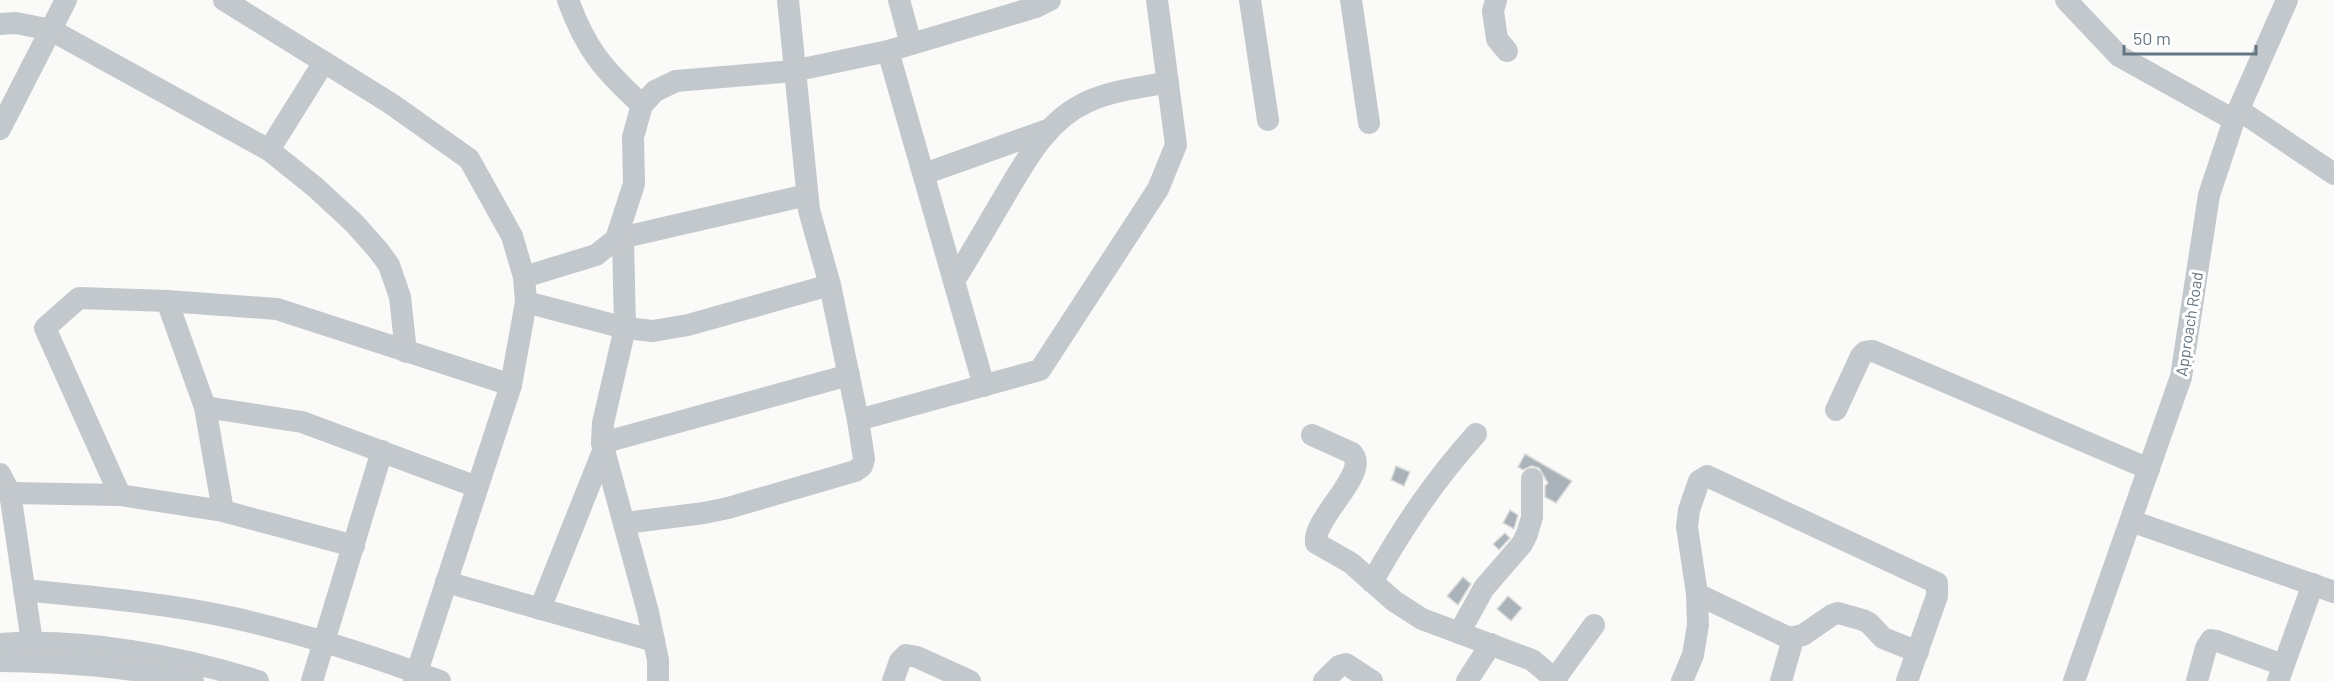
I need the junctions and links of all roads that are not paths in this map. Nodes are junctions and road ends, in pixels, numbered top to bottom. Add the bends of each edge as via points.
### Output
1 (66, 0) edge
2 (224, 0) edge
3 (568, 0) edge
4 (788, 0) edge
5 (899, 0) edge
6 (1157, 0) edge
7 (1250, 0) edge
8 (1351, 0) edge
9 (1496, 0) edge
10 (2066, 0) edge
11 (2288, 0) edge
12 (1040, 2) edge
13 (0, 24) edge
14 (51, 30) junction
15 (911, 44) junction
16 (888, 51) junction
17 (1507, 51) dead end
18 (324, 62) junction
19 (794, 71) junction
20 (1168, 82) junction
21 (642, 105) junction
22 (2237, 115) junction
23 (1268, 120) dead end
24 (1369, 123) dead end
25 (1051, 128) junction
26 (0, 129) edge
27 (269, 150) junction
28 (924, 174) junction
29 (2334, 174) edge
30 (807, 195) junction
31 (619, 239) junction
32 (524, 277) junction
33 (954, 281) junction
34 (830, 285) junction
35 (167, 301) junction
36 (526, 302) junction
37 (625, 328) junction
38 (406, 352) junction
39 (849, 375) junction
40 (511, 385) junction
41 (984, 386) junction
42 (205, 407) junction
43 (1836, 410) dead end
44 (858, 420) junction
45 (1476, 434) dead end
46 (1312, 435) dead end
47 (603, 447) junction
48 (382, 451) junction
49 (2149, 469) junction
50 (1532, 479) dead end
51 (5, 483) edge
52 (477, 487) junction
53 (120, 495) junction
54 (223, 511) junction
55 (2131, 521) junction
56 (625, 523) junction
57 (354, 546) junction
58 (446, 582) junction
59 (1372, 582) junction
60 (2313, 584) junction
61 (24, 590) junction
62 (2334, 592) edge
63 (1697, 594) junction
64 (540, 609) junction
65 (1594, 625) dead end
66 (1459, 633) junction
67 (1794, 639) junction
68 (325, 641) junction
69 (654, 641) junction
70 (32, 642) junction
71 (0, 644) edge
72 (1491, 644) junction
73 (1918, 652) junction
74 (0, 661) edge
75 (2280, 673) edge
76 (415, 677) edge
77 (1556, 680) edge
78 (193, 681) edge
79 (258, 681) edge
80 (312, 681) edge
81 (440, 681) edge
82 (658, 681) edge
83 (893, 681) edge
84 (970, 681) edge
85 (1324, 681) edge
86 (1372, 681) edge
87 (1467, 681) edge
88 (1682, 681) edge
89 (1781, 681) edge
90 (1907, 681) edge
91 (2074, 681) edge
92 (2197, 681) edge

1 - 14 street
2 - 18 street
3 - 21 street via 597,60
4 - 19 street
5 - 15 street
6 - 20 street
7 - 23 street
8 - 24 street
9 - 17 street via 1497,39
10 - 22 street via 2119,56
11 - 22 street, Approach Road
12 - 15 street
13 - 14 street
14 - 26 street
14 - 27 street
15 - 16 street
16 - 19 street
16 - 28 street
18 - 27 street
18 - 32 street via 470,159 512,236
19 - 21 street via 676,81 655,91
19 - 30 street
20 - 25 street via 1086,102
20 - 41 street via 1176,145 1158,189 1040,370
21 - 31 street via 633,137 634,184
22 - 29 street
22 - 49 street, Approach Road via 2209,195 2181,377
25 - 28 street
25 - 33 street via 1033,149
27 - 38 street via 354,223 378,250 400,297
28 - 33 street
30 - 31 street
30 - 34 street
31 - 32 street via 596,255
31 - 37 street
32 - 36 street
33 - 41 street
34 - 37 street via 673,328
34 - 39 street
35 - 38 street via 277,309
35 - 42 street
35 - 53 street via 79,298 45,328
36 - 37 street
36 - 40 street
37 - 47 street via 603,423
38 - 40 street
39 - 44 street
39 - 47 street
40 - 52 street
41 - 44 street
42 - 48 street via 302,422
42 - 54 street
43 - 49 street via 1864,352 1873,351
44 - 56 street via 864,459 855,471 728,508
45 - 59 street via 1431,486
46 - 59 street via 1352,453 1356,462 1346,488 1326,515 1315,541 1351,563
47 - 56 street
47 - 64 street
48 - 52 street
48 - 57 street
49 - 55 street, Approach Road
50 - 66 street via 1532,517 1527,534 1484,588
51 - 53 street
51 - 61 street
52 - 58 street
53 - 54 street
54 - 57 street
55 - 60 street
55 - 91 street, Approach Road
56 - 69 street
57 - 68 street
58 - 64 street
58 - 76 street
59 - 66 street via 1415,615
60 - 62 street
60 - 75 street
61 - 68 street via 134,601 222,616
61 - 70 street
63 - 67 street
63 - 73 street via 1688,518 1699,481 1707,476 1934,580 1939,590
63 - 88 street via 1696,642
64 - 69 street
65 - 77 street
66 - 72 street
67 - 73 street via 1838,613 1866,621 1883,638
67 - 89 street
68 - 76 street
68 - 80 street
69 - 82 street
70 - 71 street
70 - 79 street via 156,655
72 - 77 street via 1532,660
72 - 87 street
73 - 90 street
74 - 78 street via 121,667
75 - 92 street via 2211,640
76 - 81 street
83 - 84 street via 906,655
85 - 86 street via 1346,664

